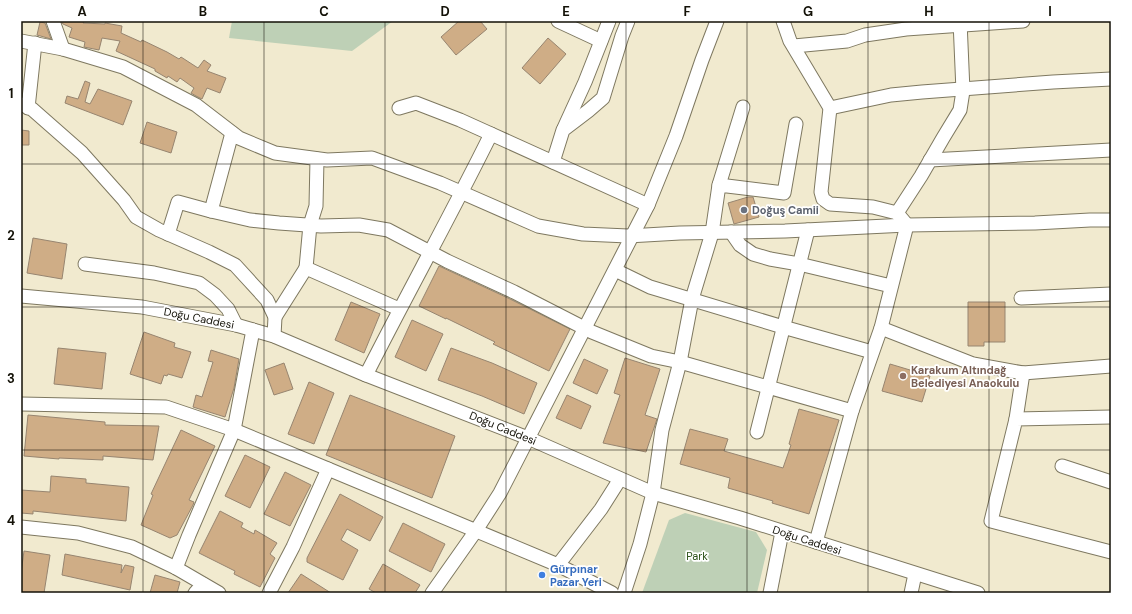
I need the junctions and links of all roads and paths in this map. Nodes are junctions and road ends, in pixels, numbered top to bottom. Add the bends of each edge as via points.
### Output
1 (53, 21) edge
2 (558, 21) edge
3 (609, 21) edge
4 (628, 21) edge
5 (717, 21) edge
6 (783, 21) edge
7 (1023, 21) edge
8 (960, 23) edge
9 (21, 41) edge
10 (602, 41) junction
11 (35, 43) junction
12 (794, 46) junction
13 (63, 49) junction
14 (1111, 79) edge
15 (963, 88) junction
16 (24, 106) edge
17 (743, 106) dead end
18 (399, 108) dead end
19 (830, 108) junction
20 (796, 124) dead end
21 (563, 130) junction
22 (232, 133) junction
23 (491, 134) junction
24 (1111, 150) edge
25 (317, 159) junction
26 (930, 160) junction
27 (552, 162) junction
28 (719, 185) junction
29 (462, 193) junction
30 (648, 205) junction
31 (211, 211) junction
32 (897, 213) junction
33 (1111, 220) edge
34 (310, 225) junction
35 (907, 225) junction
36 (808, 230) junction
37 (731, 232) junction
38 (712, 233) junction
39 (168, 234) junction
40 (633, 236) junction
41 (429, 252) junction
42 (85, 264) dead end
43 (800, 264) junction
44 (306, 268) junction
45 (615, 270) junction
46 (892, 286) junction
47 (1111, 294) edge
48 (21, 296) edge
49 (1021, 298) dead end
50 (692, 300) junction
51 (399, 309) junction
52 (276, 317) junction
53 (236, 325) junction
54 (783, 327) junction
55 (881, 328) junction
56 (585, 329) junction
57 (252, 330) junction
58 (274, 336) junction
59 (872, 352) junction
60 (680, 362) junction
61 (1111, 366) edge
62 (1023, 373) junction
63 (366, 374) junction
64 (768, 388) junction
65 (21, 404) edge
66 (852, 410) junction
67 (1111, 417) edge
68 (1016, 419) junction
69 (234, 430) junction
70 (757, 432) dead end
71 (528, 438) junction
72 (1062, 466) dead end
73 (328, 469) junction
74 (620, 479) junction
75 (1111, 482) edge
76 (653, 493) junction
77 (21, 527) edge
78 (475, 532) junction
79 (782, 532) junction
80 (816, 542) junction
81 (1111, 552) edge
82 (558, 565) junction
83 (176, 568) junction
84 (916, 574) junction
85 (199, 588) edge
86 (219, 593) edge
87 (269, 593) edge
88 (432, 593) edge
89 (612, 593) edge
90 (624, 593) edge
91 (770, 593) edge
92 (911, 593) edge
93 (978, 593) edge

1 - 13 street
2 - 10 street
3 - 10 street
4 - 21 street via 603,98
5 - 30 street
6 - 12 street
7 - 8 street
8 - 12 street via 865,35 847,41
8 - 15 street
9 - 11 street
10 - 21 street
11 - 13 street
11 - 16 street
12 - 19 street
13 - 22 street via 123,67 196,105
14 - 15 street
15 - 19 street via 891,96
15 - 26 street via 960,110
16 - 39 street via 32,109 82,153 136,217
17 - 28 street
18 - 23 street via 416,103
19 - 32 street via 821,192 823,199 830,204 873,207
20 - 28 street via 784,192
21 - 27 street
22 - 25 street via 275,154
22 - 31 street
23 - 27 street
23 - 29 street
24 - 26 street
25 - 29 street via 372,158
25 - 34 street via 316,206
26 - 32 street
27 - 30 street
28 - 38 street
29 - 40 street via 538,226 583,234
29 - 41 street
30 - 40 street
31 - 34 street via 250,220
31 - 39 street via 178,202
32 - 35 street
33 - 35 street
34 - 41 street via 359,225 388,230
34 - 44 street
35 - 36 street
35 - 46 street
36 - 37 street
36 - 43 street
37 - 38 street
37 - 43 street via 740,245 753,254
38 - 40 street
38 - 50 street
39 - 52 street via 235,265 267,300
40 - 45 street
41 - 51 street
41 - 56 street
42 - 53 street via 154,273 199,283 228,309
43 - 46 street
43 - 54 street
44 - 51 street
44 - 52 street
45 - 50 street via 650,287
45 - 56 street
46 - 55 street
47 - 49 street
48 - 53 street, Doğu Caddesi via 142,307
50 - 54 street
50 - 60 street
51 - 63 street
52 - 58 street
53 - 57 street, Doğu Caddesi
54 - 59 street
54 - 64 street
55 - 59 street
55 - 62 street via 973,364
56 - 60 street via 651,356
56 - 71 street
57 - 58 street, Doğu Caddesi
57 - 69 street
58 - 63 street, Doğu Caddesi
59 - 66 street
60 - 64 street
60 - 76 street via 662,430
61 - 62 street
62 - 68 street
63 - 71 street, Doğu Caddesi
64 - 66 street
64 - 70 street
65 - 69 street via 166,407
66 - 80 street
67 - 68 street
68 - 81 street via 991,521
69 - 73 street
69 - 83 street
71 - 74 street, Doğu Caddesi
71 - 78 street via 500,493
72 - 75 street
73 - 78 street
73 - 87 street
74 - 76 street, Doğu Caddesi
74 - 82 street via 601,509
76 - 79 street, Doğu Caddesi
76 - 90 street
77 - 83 street via 78,533 132,547
78 - 82 street
78 - 88 street
79 - 80 street, Doğu Caddesi
79 - 91 street
80 - 84 street, Doğu Caddesi
82 - 89 street
83 - 85 street
84 - 92 street
84 - 93 street, Doğu Caddesi
85 - 86 street

